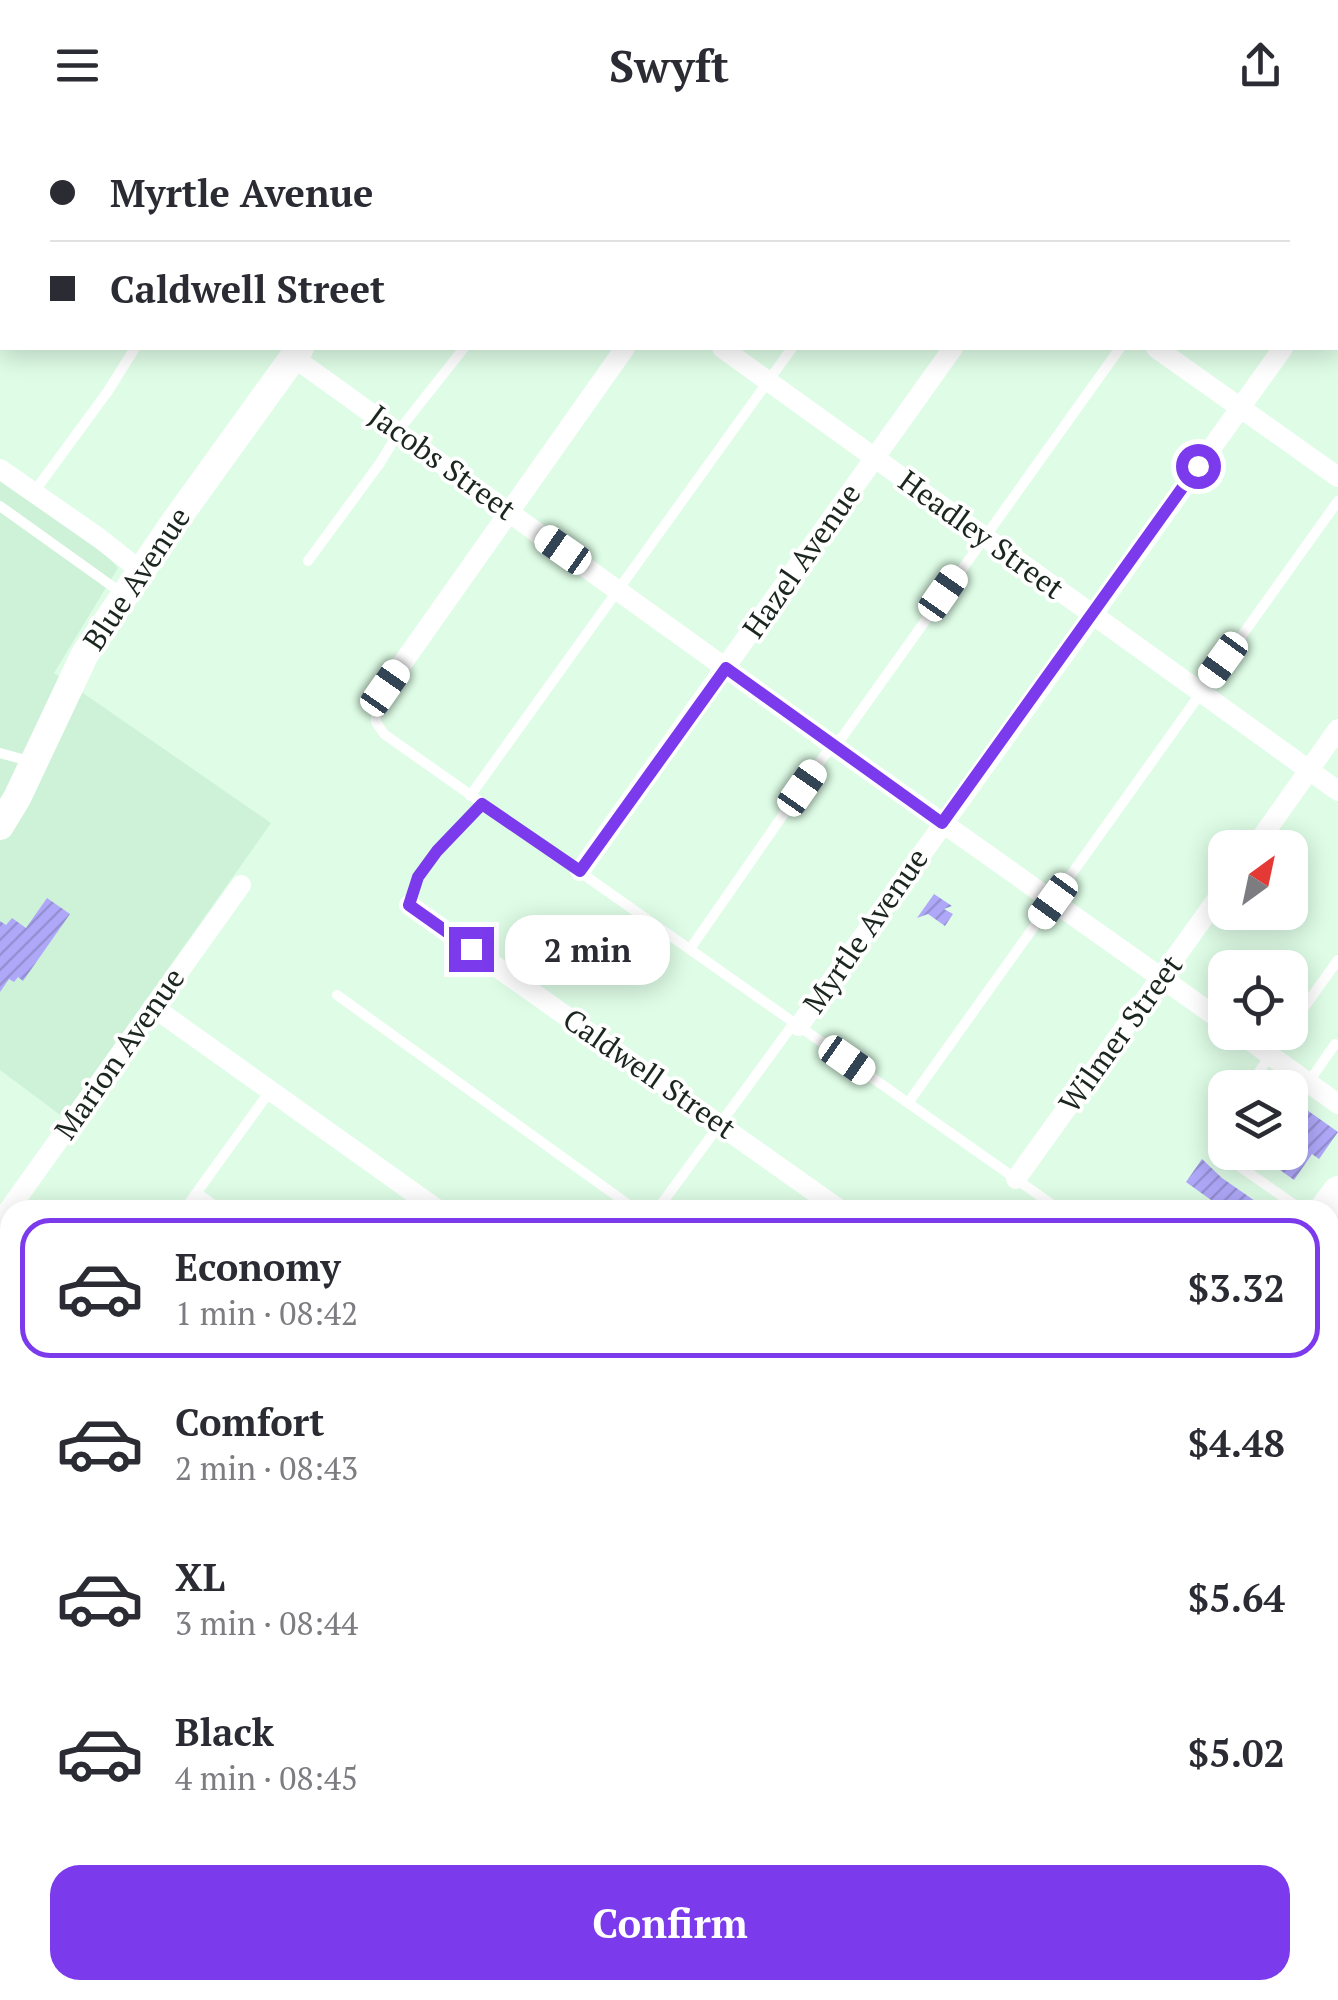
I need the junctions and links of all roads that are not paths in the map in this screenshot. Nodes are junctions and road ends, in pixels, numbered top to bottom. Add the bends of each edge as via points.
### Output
1 (134, 350) edge
2 (462, 350) edge
3 (624, 350) edge
4 (725, 350) edge
5 (790, 350) edge
6 (953, 350) edge
7 (1119, 350) edge
8 (1159, 350) edge
9 (1282, 350) edge
10 (296, 352) edge
11 (768, 380) junction
12 (1241, 407) junction
13 (399, 433) junction
14 (874, 458) junction
15 (0, 468) edge
16 (1338, 478) edge
17 (34, 492) junction
18 (1338, 502) edge
19 (0, 506) edge
20 (508, 510) junction
21 (983, 536) junction
22 (308, 561) dead end
23 (140, 570) junction
24 (619, 590) junction
25 (124, 595) junction
26 (1091, 615) junction
27 (726, 668) junction
28 (1200, 692) junction
29 (376, 705) joint
30 (1338, 729) edge
31 (834, 746) junction
32 (0, 753) edge
33 (34, 762) junction
34 (1309, 770) junction
35 (1338, 791) edge
36 (470, 796) junction
37 (482, 804) junction
38 (942, 823) junction
39 (0, 826) edge
40 (1267, 830) edge
41 (580, 871) junction
42 (241, 885) dead end
43 (1053, 901) junction
44 (409, 905) joint
45 (1208, 912) edge
46 (690, 949) junction
47 (1338, 960) edge
48 (1162, 978) junction
49 (336, 995) dead end
50 (1308, 1002) edge
51 (152, 1007) junction
52 (1208, 1011) edge
53 (796, 1024) junction
54 (1335, 1044) dead end
55 (1262, 1050) edge
56 (1274, 1050) edge
57 (1270, 1056) junction
58 (1260, 1070) edge
59 (1290, 1070) edge
60 (1308, 1082) joint
61 (270, 1090) junction
62 (908, 1103) junction
63 (1338, 1104) edge
64 (720, 1124) junction
65 (1249, 1170) edge
66 (1016, 1179) junction
67 (197, 1193) junction
68 (19, 1200) edge
69 (192, 1200) edge
70 (207, 1200) edge
71 (424, 1200) edge
72 (622, 1200) edge
73 (663, 1200) edge
74 (826, 1200) edge
75 (1046, 1200) edge
76 (1313, 1200) edge

1 - 17 lane
2 - 13 lane
3 - 20 street
4 - 11 street, Headley Street
5 - 11 lane
6 - 14 street, Hazel Avenue
7 - 21 lane
8 - 12 street
9 - 12 street, Myrtle Avenue
10 - 13 street, Jacobs Street
10 - 23 street, Blue Avenue
11 - 14 street, Headley Street
11 - 24 lane
12 - 16 street
12 - 26 street, Myrtle Avenue
13 - 20 street, Jacobs Street
13 - 22 lane
14 - 21 street, Headley Street
14 - 27 street, Hazel Avenue
15 - 17 street
17 - 23 street
18 - 28 lane
19 - 25 lane
20 - 24 street, Jacobs Street
20 - 29 street
21 - 26 street, Headley Street
21 - 31 lane
23 - 25 street, Blue Avenue
24 - 27 street, Jacobs Street
24 - 36 lane
25 - 33 street, Blue Avenue via 84,654
26 - 28 street, Headley Street
26 - 38 street, Myrtle Avenue
27 - 31 street, Jacobs Street
27 - 41 street, Hazel Avenue
28 - 34 street, Headley Street
28 - 43 lane
29 - 36 lane via 380,730
30 - 34 street
31 - 38 street, Jacobs Street
31 - 46 lane
32 - 33 lane
33 - 39 street, Blue Avenue
34 - 35 street, Headley Street
34 - 40 street
36 - 37 lane
37 - 41 lane
37 - 44 lane via 418,877
38 - 43 street, Jacobs Street
38 - 53 street, Myrtle Avenue
41 - 46 lane
42 - 51 street, Marion Avenue
43 - 48 street, Jacobs Street
43 - 62 lane
44 - 64 street, Caldwell Street
45 - 48 street, Wilmer Street
46 - 53 lane
47 - 50 lane
48 - 52 street, Jacobs Street
48 - 66 street, Wilmer Street
49 - 72 lane
51 - 61 street
51 - 68 street, Marion Avenue
53 - 62 lane
53 - 64 lane, Myrtle Avenue
54 - 60 lane
55 - 57 street
56 - 57 lane
57 - 58 lane
57 - 59 street
60 - 63 street
61 - 67 lane
61 - 71 street
62 - 66 lane
64 - 73 lane, Myrtle Avenue
64 - 74 street, Caldwell Street
65 - 76 lane
66 - 75 lane
67 - 69 lane
67 - 70 lane

